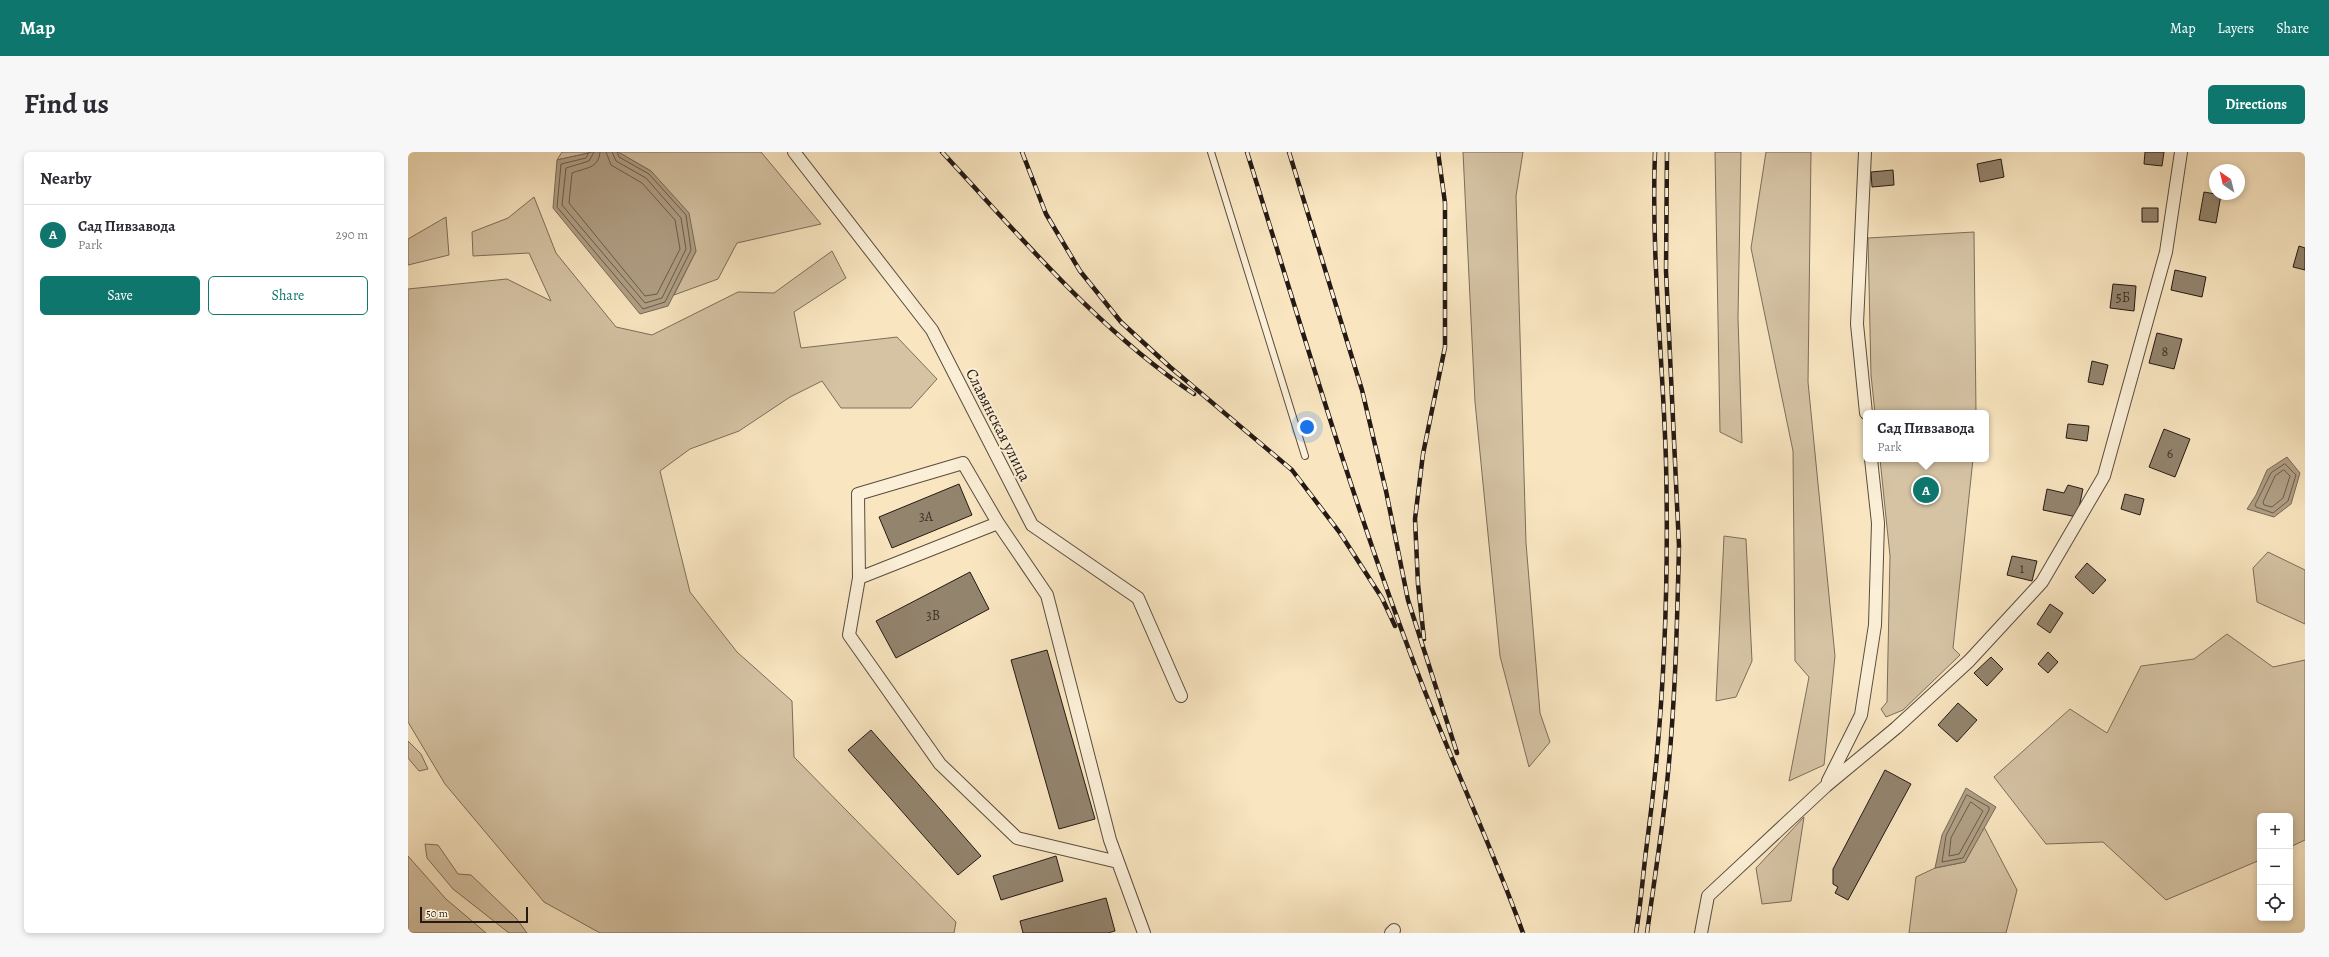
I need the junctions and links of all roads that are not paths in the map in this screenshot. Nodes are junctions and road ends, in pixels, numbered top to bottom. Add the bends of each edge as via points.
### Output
1 (794, 152) edge
2 (1212, 152) edge
3 (1864, 152) edge
4 (2181, 152) edge
5 (1866, 410) edge
6 (1305, 456) dead end
7 (1871, 462) edge
8 (998, 522) junction
9 (859, 578) junction
10 (1181, 696) dead end
11 (1826, 786) junction
12 (1118, 862) junction
13 (1144, 933) edge
14 (1701, 933) edge

1 - 10 street, Славянская улица via 932,330 1032,526 1138,598
2 - 6 lane
3 - 5 street via 1856,324
4 - 11 street via 2166,252 2104,476 2042,582 1970,661 1896,728
7 - 11 street via 1878,523 1875,626 1861,715
8 - 9 street
8 - 9 street via 963,464 858,494
8 - 12 street via 1047,595 1110,840
9 - 12 street via 849,635 940,764 1017,838
11 - 14 street via 1708,896
12 - 13 street

